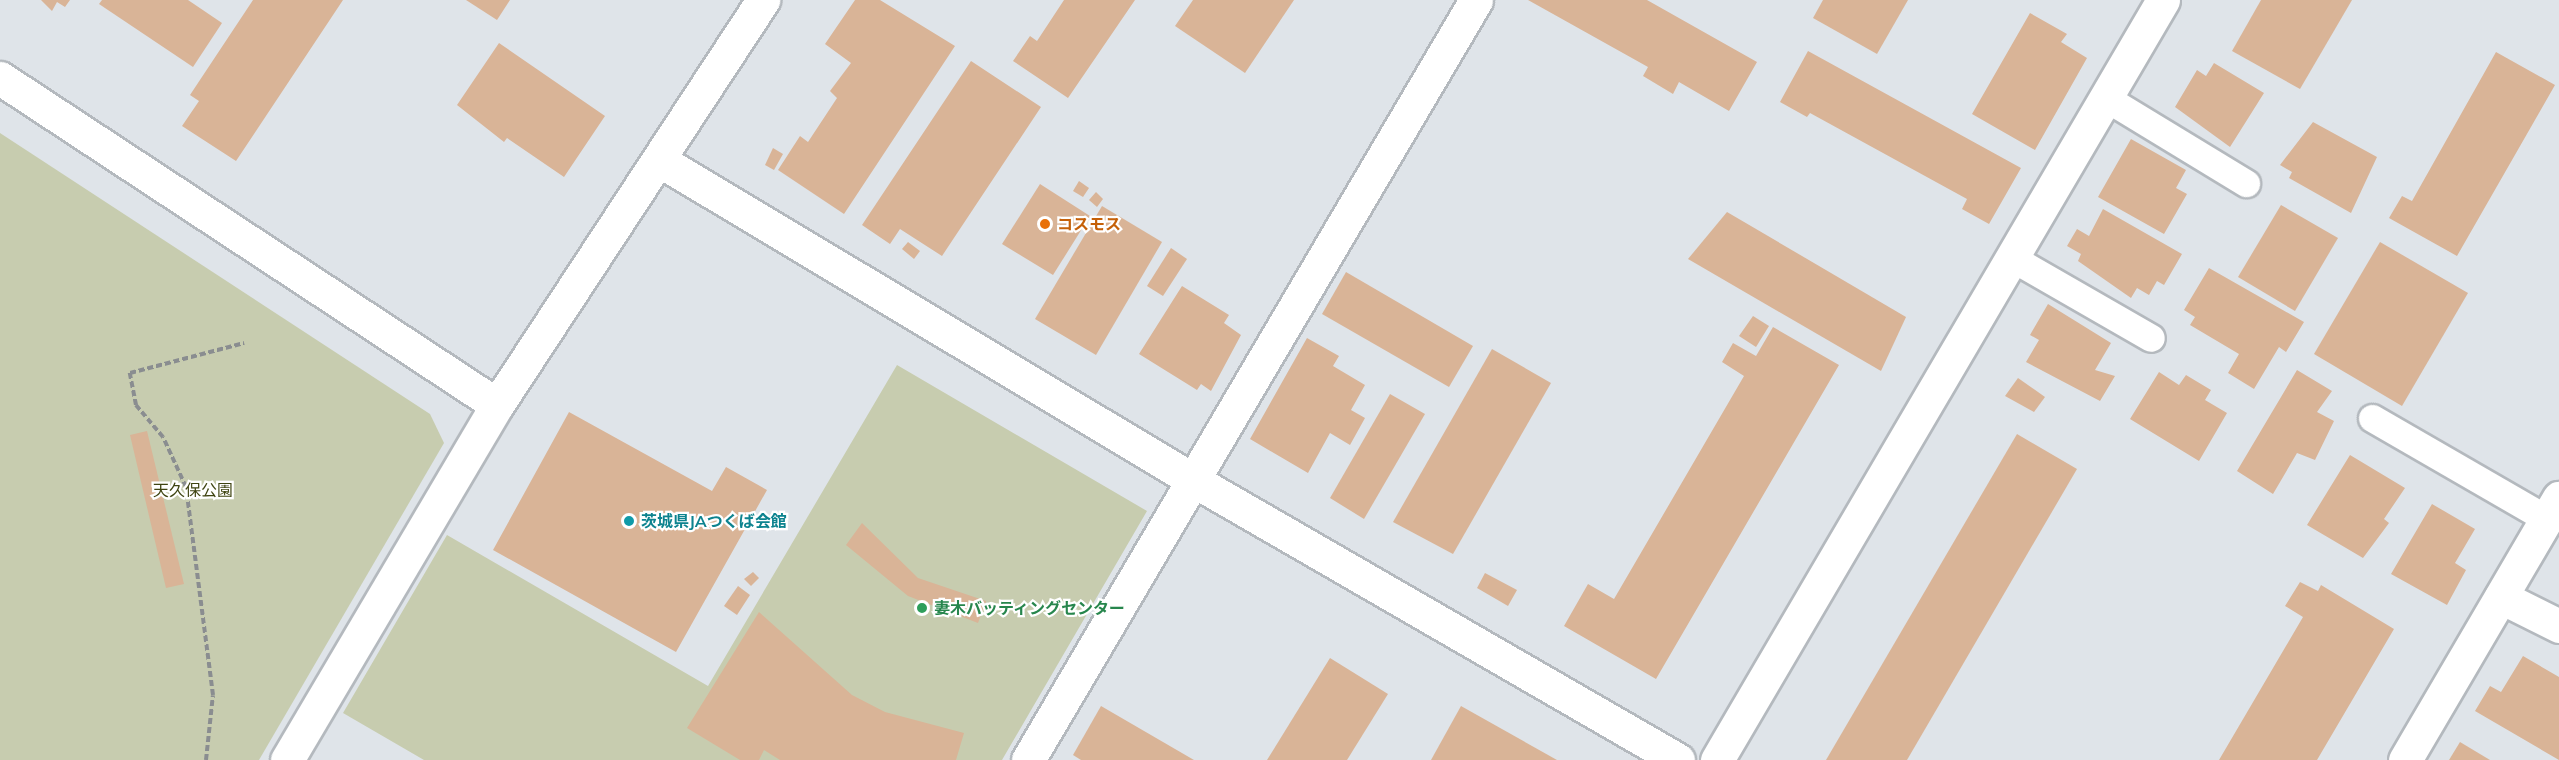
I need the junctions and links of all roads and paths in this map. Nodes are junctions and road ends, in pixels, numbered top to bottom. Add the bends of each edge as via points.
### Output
1 (763, 0) edge
2 (1476, 0) edge
3 (2163, 0) edge
4 (0, 78) edge
5 (2106, 98) junction
6 (659, 160) junction
7 (2246, 183) dead end
8 (2012, 258) junction
9 (2151, 338) dead end
10 (244, 343) dead end
11 (497, 405) junction
12 (2372, 418) dead end
13 (1193, 480) junction
14 (2553, 509) edge
15 (2501, 597) junction
16 (2559, 626) edge
17 (206, 760) edge
18 (287, 760) edge
19 (1028, 760) edge
20 (1678, 760) edge
21 (1717, 760) edge
22 (2406, 760) edge

1 - 6 street
2 - 13 street
3 - 5 street
4 - 11 street
5 - 7 lane
5 - 8 street
6 - 11 street
6 - 13 street
8 - 9 lane
8 - 21 street
10 - 17 path via 130,374 136,405 163,437 186,487 213,695
11 - 18 street
12 - 14 lane
13 - 19 street
13 - 20 street
14 - 15 street
15 - 16 street
15 - 22 street

